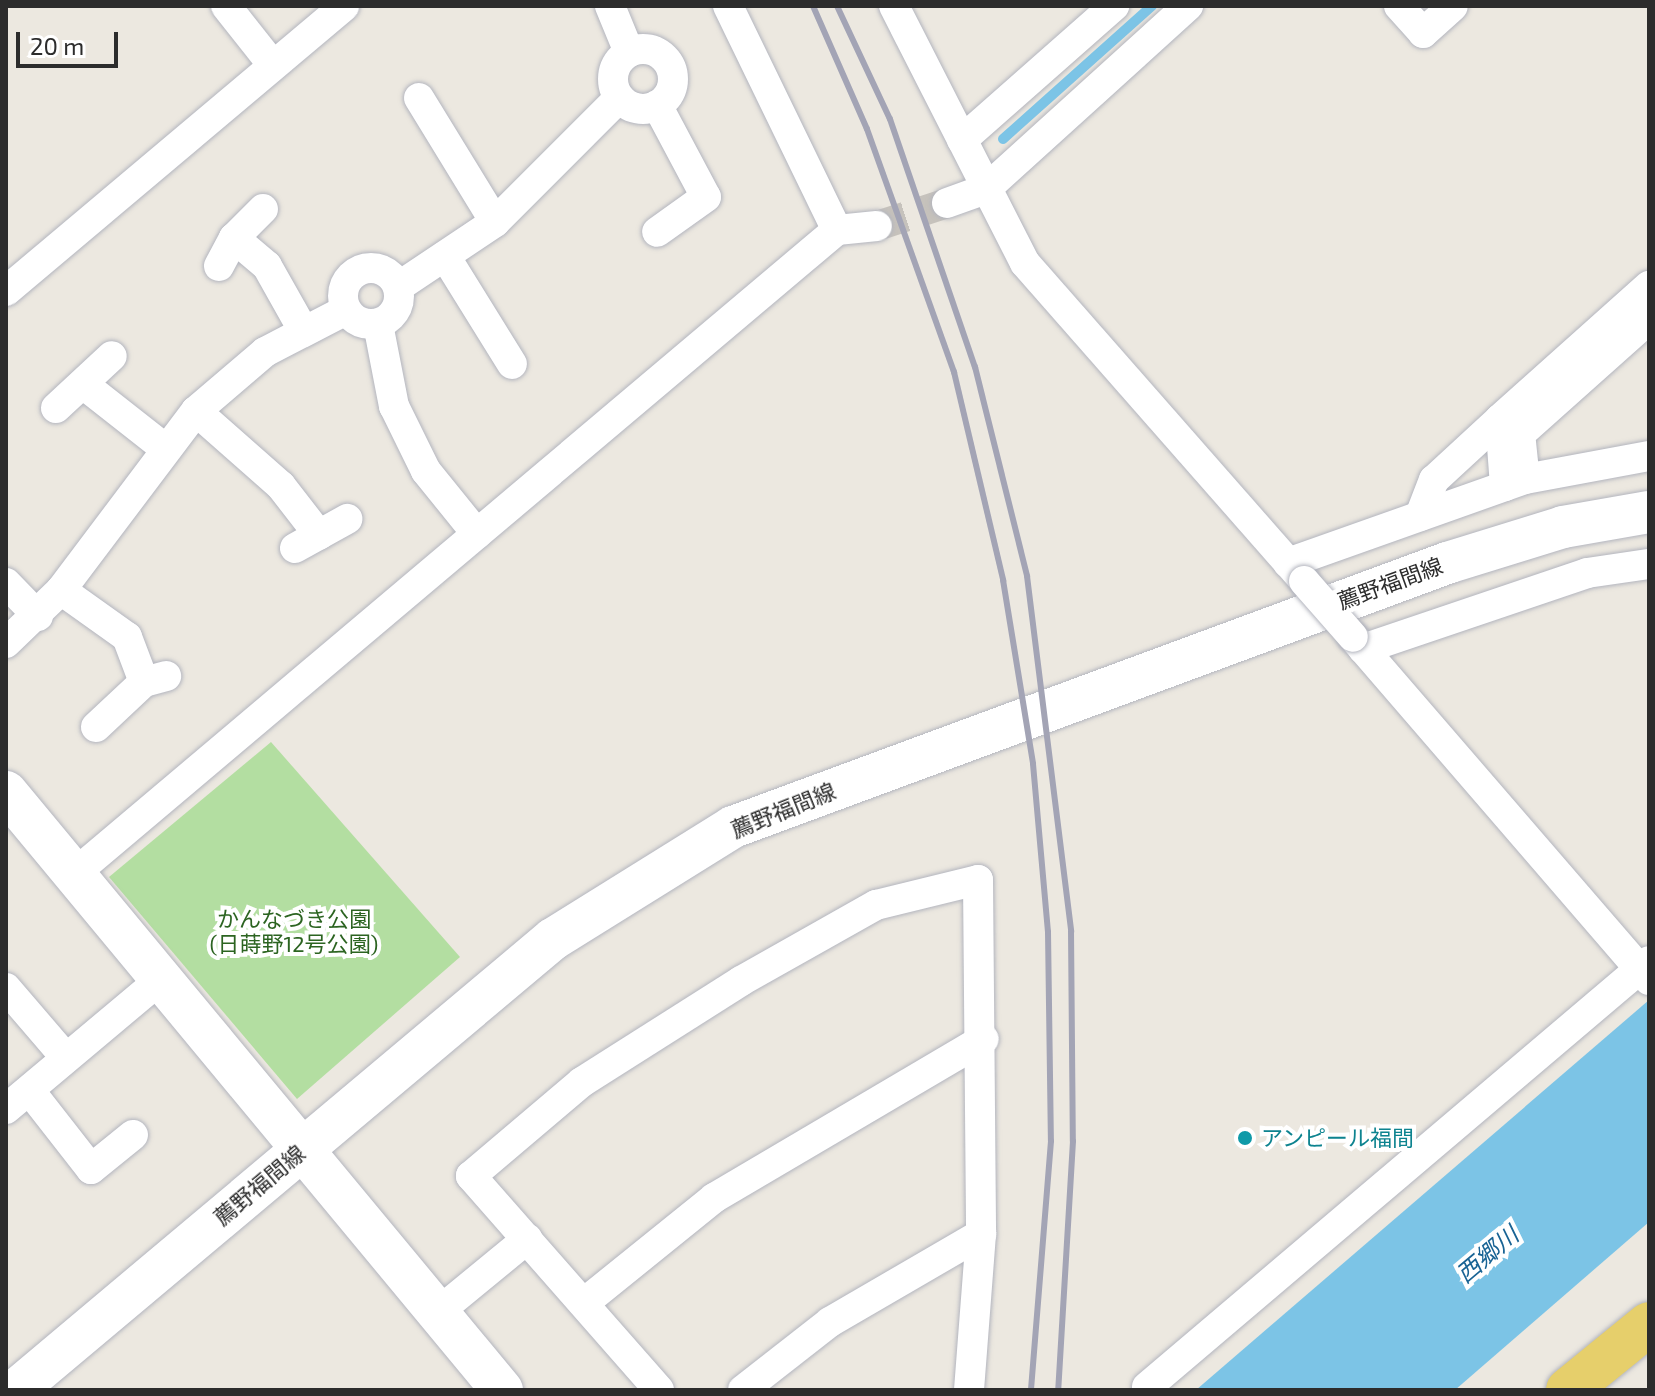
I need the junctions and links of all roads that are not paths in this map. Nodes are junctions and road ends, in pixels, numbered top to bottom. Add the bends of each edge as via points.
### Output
1 (226, 6) edge
2 (344, 6) edge
3 (610, 6) edge
4 (728, 6) edge
5 (894, 6) edge
6 (1114, 6) edge
7 (1188, 6) edge
8 (1399, 6) edge
9 (1453, 6) edge
10 (629, 52) junction
11 (272, 64) junction
12 (419, 98) dead end
13 (619, 98) junction
14 (657, 105) junction
15 (962, 140) junction
16 (986, 189) junction
17 (947, 203) tunnel mouth
18 (263, 209) dead end
19 (495, 222) junction
20 (877, 226) tunnel mouth
21 (837, 230) junction
22 (657, 232) dead end
23 (234, 238) junction
24 (445, 256) junction
25 (219, 266) dead end
26 (1649, 286) edge
27 (398, 287) junction
28 (6, 291) edge
29 (346, 310) junction
30 (1649, 319) edge
31 (378, 324) junction
32 (302, 328) junction
33 (112, 356) dead end
34 (512, 364) dead end
35 (83, 384) junction
36 (56, 408) dead end
37 (196, 411) junction
38 (1500, 419) junction
39 (163, 447) junction
40 (1649, 456) edge
41 (1515, 482) junction
42 (1649, 512) edge
43 (1420, 516) junction
44 (347, 519) dead end
45 (477, 534) junction
46 (1649, 564) edge
47 (1296, 572) junction
48 (6, 583) edge
49 (61, 590) junction
50 (38, 616) junction
51 (6, 643) edge
52 (1358, 643) junction
53 (96, 727) dead end
54 (6, 792) edge
55 (74, 874) junction
56 (1645, 970) edge
57 (162, 978) junction
58 (6, 988) edge
59 (984, 1039) junction
60 (66, 1058) junction
61 (18, 1100) edge
62 (133, 1135) dead end
63 (298, 1151) junction
64 (981, 1234) junction
65 (527, 1239) junction
66 (584, 1303) junction
67 (437, 1313) junction
68 (1649, 1324) edge
69 (1147, 1387) dead end
70 (16, 1390) edge
71 (502, 1390) edge
72 (659, 1390) edge
73 (743, 1390) edge
74 (969, 1390) edge
75 (1568, 1390) edge

1 - 11 street
2 - 11 street
3 - 10 street
4 - 21 street
5 - 15 street
6 - 15 street
7 - 16 street
8 - 9 street via 1423,33
10 - 13 street via 613,78
10 - 14 street via 650,49 667,60 671,90
11 - 28 street
12 - 19 street
13 - 14 street via 632,107
13 - 19 street
14 - 22 street via 706,197
15 - 16 street
16 - 17 street
16 - 47 street via 1025,263
18 - 23 street
19 - 24 street
20 - 21 street
21 - 45 street
23 - 25 street
23 - 32 street via 267,266
24 - 27 street
24 - 34 street
26 - 38 street
27 - 29 street via 387,273 362,270 345,286
27 - 31 street via 398,306
29 - 31 street via 359,322
29 - 32 street
30 - 41 street via 1520,434
31 - 45 street via 394,406 426,471
32 - 37 street
33 - 35 street
35 - 36 street
35 - 39 street
37 - 39 street
37 - 44 street via 281,486 307,541
38 - 41 street
38 - 43 street via 1434,480
39 - 49 street
40 - 41 street
41 - 43 street
42 - 63 main road, 薦野福間線 via 1563,527 1447,563 733,827 553,939
43 - 47 street
45 - 55 street
46 - 52 street via 1587,573
47 - 52 street, bridge
48 - 50 street
49 - 50 street
49 - 53 street via 127,637 155,679
50 - 51 street
52 - 56 street
54 - 55 main road
55 - 57 main road
56 - 69 street
57 - 60 street
57 - 63 main road
58 - 60 street
59 - 64 street
59 - 65 street via 978,880 876,905 582,1082 471,1176
59 - 66 street via 714,1198
60 - 61 street
61 - 62 street via 91,1169
63 - 67 main road
63 - 70 main road, 薦野福間線
64 - 73 street via 830,1322
64 - 74 street
65 - 66 street
65 - 67 street
66 - 72 street
67 - 71 main road
68 - 75 main road

